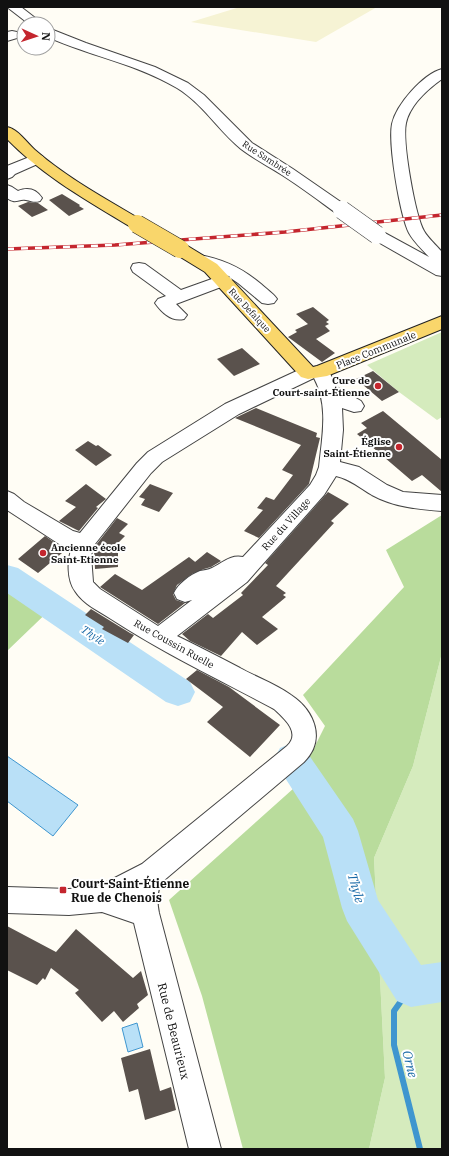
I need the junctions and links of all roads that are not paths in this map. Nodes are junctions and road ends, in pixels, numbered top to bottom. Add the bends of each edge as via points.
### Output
1 (13, 7) edge
2 (26, 16) edge
3 (56, 36) edge
4 (442, 73) edge
5 (10, 137) edge
6 (36, 159) junction
7 (7, 174) edge
8 (7, 190) edge
9 (34, 198) dead end
10 (189, 254) junction
11 (442, 262) edge
12 (139, 268) dead end
13 (442, 271) edge
14 (223, 280) junction
15 (180, 297) junction
16 (268, 299) dead end
17 (178, 315) dead end
18 (442, 322) edge
19 (314, 372) junction
20 (330, 391) junction
21 (354, 406) dead end
22 (329, 467) junction
23 (7, 499) edge
24 (442, 503) edge
25 (85, 542) junction
26 (260, 553) junction
27 (185, 593) dead end
28 (161, 638) junction
29 (152, 873) junction
30 (104, 899) junction
31 (7, 900) edge
32 (144, 913) junction
33 (205, 1149) edge

1 - 2 street
3 - 13 street, Rue Sambrée, bridge via 156,72 183,86 199,98 243,143 289,172 377,235
4 - 11 street via 429,92 408,104 398,124 399,148 411,215 417,233
5 - 6 main road
6 - 7 street via 8,171
6 - 10 main road, Rue Defalque, bridge via 77,188
8 - 9 street via 16,197 27,193
10 - 14 main road, Rue Defalque via 211,268
10 - 16 street via 232,270
12 - 15 street
14 - 15 street
14 - 19 main road, Rue Defalque
15 - 17 street via 164,303
18 - 19 main road, Place Communale
19 - 20 street, Rue du Village
19 - 25 street, Rue Coussin Ruelle via 232,410 160,453 144,468
20 - 21 street
20 - 22 street, Rue du Village via 334,412
22 - 24 street via 352,472 396,497 409,501
22 - 26 street, Rue du Village via 317,490
23 - 25 street via 67,538
25 - 28 street, Rue Coussin Ruelle via 80,555 83,586 92,595
26 - 27 street via 213,578 206,578
26 - 28 street, Rue du Village via 228,585 169,629
28 - 29 street, Rue Coussin Ruelle via 283,702 297,715 305,734 303,745 286,763
29 - 30 street
29 - 32 street, Rue Coussin Ruelle via 144,892
30 - 31 street via 69,902
30 - 32 street
32 - 33 street, Rue de Beaurieux

